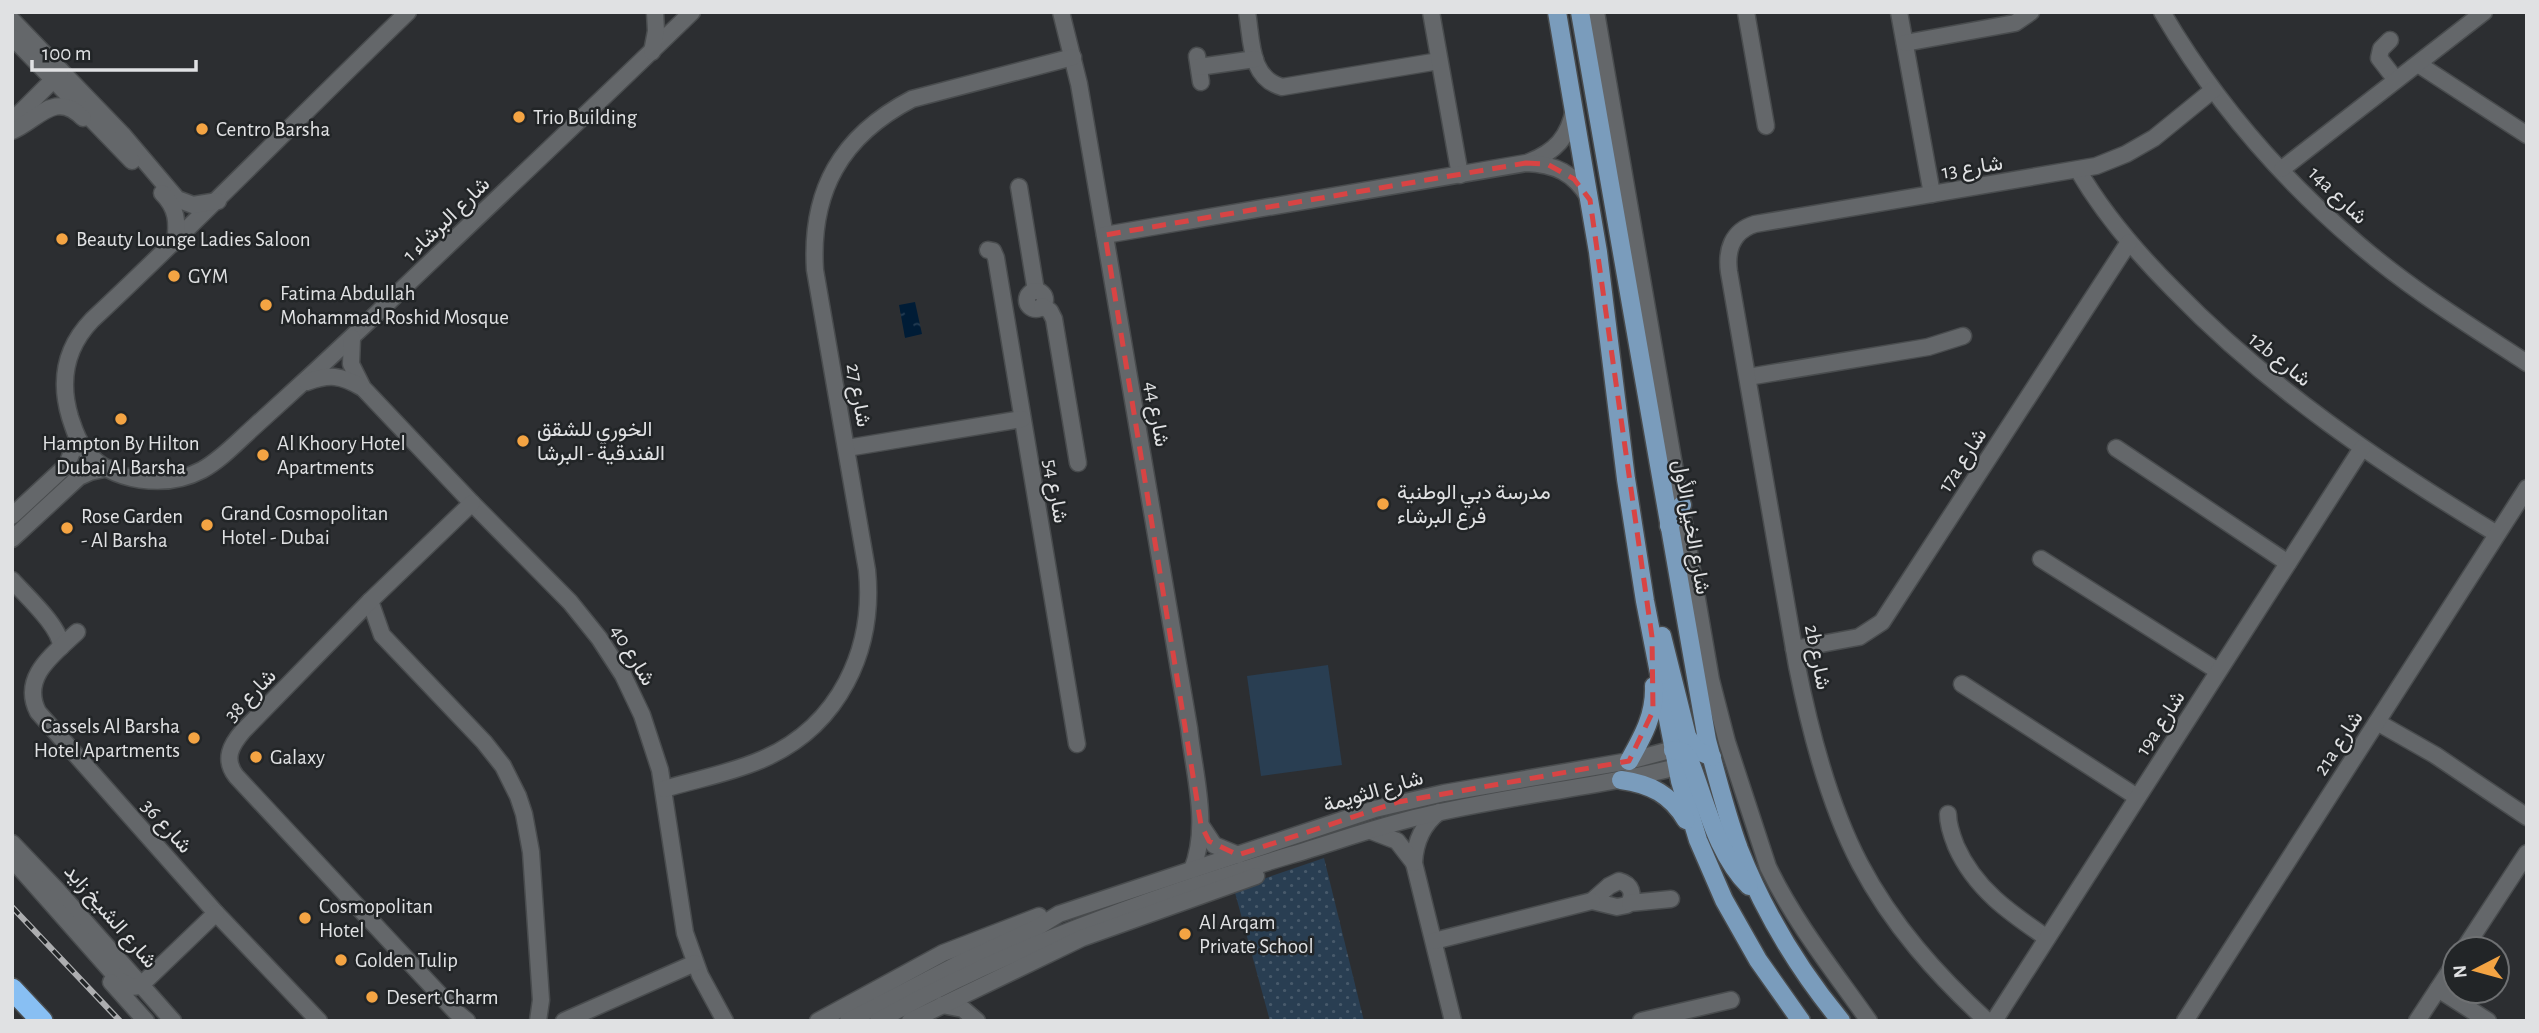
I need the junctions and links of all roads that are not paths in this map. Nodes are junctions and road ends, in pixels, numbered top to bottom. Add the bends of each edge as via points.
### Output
1 (408, 12) edge
2 (655, 12) edge
3 (692, 12) edge
4 (1060, 12) edge
5 (1247, 12) edge
6 (1431, 12) edge
7 (1557, 12) edge
8 (1580, 12) edge
9 (1596, 12) edge
10 (1746, 12) edge
11 (1899, 12) edge
12 (2031, 12) edge
13 (2484, 12) edge
14 (2166, 14) edge
15 (12, 20) edge
16 (12, 37) edge
17 (2390, 40) dead end
18 (1905, 43) junction
19 (26, 51) junction
20 (652, 52) junction
21 (1073, 57) junction
22 (1255, 59) junction
23 (1439, 61) junction
24 (2417, 64) junction
25 (1199, 68) dead end
26 (61, 79) junction
27 (2396, 80) junction
28 (2213, 90) junction
29 (33, 100) junction
30 (1574, 109) junction
31 (12, 121) edge
32 (1766, 126) dead end
33 (12, 131) edge
34 (2527, 135) edge
35 (110, 138) junction
36 (1526, 163) junction
37 (2282, 169) junction
38 (2078, 170) junction
39 (1460, 175) junction
40 (1019, 187) dead end
41 (1932, 194) junction
42 (1590, 200) junction
43 (218, 201) junction
44 (1105, 236) junction
45 (2129, 242) junction
46 (175, 243) junction
47 (988, 250) dead end
48 (1728, 251) joint
49 (1033, 300) junction
50 (1004, 304) junction
51 (1963, 336) dead end
52 (352, 338) junction
53 (2527, 363) edge
54 (1748, 377) junction
55 (302, 384) junction
56 (363, 388) junction
57 (1022, 419) junction
58 (77, 438) junction
59 (847, 448) junction
60 (2116, 448) dead end
61 (2362, 448) junction
62 (1078, 463) dead end
63 (108, 468) junction
64 (2527, 488) edge
65 (472, 503) junction
66 (1682, 505) junction
67 (12, 516) edge
68 (1669, 526) junction
69 (2497, 534) junction
70 (12, 540) edge
71 (2041, 559) dead end
72 (2288, 563) junction
73 (12, 580) edge
74 (370, 601) junction
75 (1645, 601) junction
76 (42, 613) junction
77 (354, 619) junction
78 (383, 635) junction
79 (1652, 637) junction
80 (61, 647) junction
81 (1794, 649) junction
82 (2218, 671) junction
83 (1962, 684) dead end
84 (2380, 718) junction
85 (1077, 744) dead end
86 (1704, 747) junction
87 (1680, 760) junction
88 (1629, 761) junction
89 (1621, 780) junction
90 (664, 789) junction
91 (2137, 797) junction
92 (1440, 812) junction
93 (1948, 814) dead end
94 (2527, 817) edge
95 (1201, 825) junction
96 (1371, 831) junction
97 (1698, 840) junction
98 (12, 844) edge
99 (2527, 853) edge
100 (1238, 855) junction
101 (12, 859) edge
102 (1273, 861) junction
103 (1414, 863) junction
104 (1192, 870) junction
105 (1758, 893) junction
106 (1671, 899) dead end
107 (1592, 901) junction
108 (1630, 903) junction
109 (216, 913) junction
110 (1059, 914) junction
111 (74, 929) junction
112 (2473, 935) edge
113 (2047, 938) junction
114 (1434, 941) junction
115 (695, 962) junction
116 (959, 971) junction
117 (2441, 984) edge
118 (983, 985) junction
119 (140, 986) junction
120 (12, 989) edge
121 (2438, 989) junction
122 (541, 1000) junction
123 (1731, 1000) dead end
124 (942, 1005) junction
125 (1676, 1017) edge
126 (42, 1021) edge
127 (146, 1021) edge
128 (173, 1021) edge
129 (319, 1021) edge
130 (467, 1021) edge
131 (538, 1021) edge
132 (557, 1021) edge
133 (564, 1021) edge
134 (725, 1021) edge
135 (818, 1021) edge
136 (848, 1021) edge
137 (878, 1021) edge
138 (910, 1021) edge
139 (978, 1021) edge
140 (1453, 1021) edge
141 (1641, 1021) edge
142 (1801, 1021) edge
143 (1841, 1021) edge
144 (1869, 1021) edge
145 (1987, 1021) edge
146 (1994, 1021) edge
147 (2185, 1021) edge
148 (2417, 1021) edge
149 (2488, 1021) edge

1 - 43 street, شارع البرشاء 1
2 - 20 street
3 - 20 street, شارع البرشاء 1
4 - 21 street, شارع 44
5 - 22 street
6 - 23 street
7 - 30 main road
8 - 68 main road, شارع الخيل الأول
9 - 66 street
10 - 32 street
11 - 18 street
12 - 18 street via 2015,23
13 - 24 street
14 - 28 street, 14a شارع
15 - 26 street
16 - 19 street
17 - 27 street via 2381,48 2379,58
18 - 41 street
19 - 26 street
19 - 29 street via 35,78
20 - 52 street, شارع البرشاء 1
21 - 44 street, شارع 44
21 - 59 street, شارع 27 via 912,99 867,127 835,168 816,218 813,244
22 - 23 street via 1266,81 1282,88
22 - 25 street
23 - 39 street
24 - 27 street
24 - 34 street
26 - 29 street
26 - 33 street
26 - 35 street
26 - 43 street via 122,134 177,199 193,205
27 - 37 street
28 - 37 street, 14a شارع
28 - 38 street, شارع 13 via 2140,147
29 - 31 street
30 - 36 street via 1560,143
30 - 42 main road
33 - 35 street via 42,111 61,106
35 - 46 street via 172,205 177,222
36 - 39 street
36 - 42 street via 1547,164 1566,172
37 - 53 street, 14a شارع via 2381,262
38 - 41 street, شارع 13
38 - 45 street, 12b شارع
39 - 44 street
40 - 49 street
41 - 48 street, شارع 13 via 1749,226 1738,233
42 - 75 main road
43 - 46 street, شارع البرشاء 1
44 - 95 street, شارع 44 via 1174,631
45 - 61 street, 12b شارع via 2254,367
45 - 81 street, 17a شارع via 1882,622 1859,638
46 - 58 street, شارع البرشاء 1 via 92,320 73,345 64,386
47 - 50 street, شارع 54 via 996,256
48 - 54 street, 2b شارع
49 - 50 street
49 - 62 street via 1054,316
50 - 57 street, شارع 54
51 - 54 street via 1928,347
52 - 55 street, شارع البرشاء 1
52 - 56 street, شارع 40 via 351,364
54 - 81 street, 2b شارع
55 - 56 street, شارع 40 via 333,376
55 - 63 street, شارع البرشاء 1 via 201,470 157,481
56 - 65 street, شارع 40
57 - 59 street
57 - 85 street, شارع 54
58 - 63 street, شارع البرشاء 1
58 - 67 street via 67,465
59 - 90 street, شارع 27 via 869,596 862,645 843,689 815,725 781,750
60 - 72 street
61 - 69 street, 12b شارع
61 - 72 street, 19a شارع
63 - 70 street via 79,477
64 - 69 street, 21a شارع
65 - 74 street, شارع 38
65 - 90 street, شارع 40 via 570,602 612,656 642,715
66 - 68 main road
66 - 144 street via 1718,711 1768,867 1800,927
68 - 86 main road, شارع الخيل الأول
69 - 84 street, 21a شارع
71 - 82 street
72 - 82 street, 19a شارع
73 - 76 street, شارع 36
74 - 77 street, شارع 38
74 - 78 street
75 - 79 main road
75 - 86 main road via 1664,639 1684,730
76 - 80 street, شارع 36 via 60,637
76 - 80 street, شارع 36 via 77,632
77 - 78 street
77 - 130 street, شارع 38 via 240,733 230,749 230,766
78 - 122 street via 484,742 518,796 531,852
79 - 87 main road
79 - 88 main road via 1653,711
80 - 109 street, شارع 36 via 34,679 38,712
81 - 145 street, 2b شارع via 1826,775 1861,866 1918,950
82 - 91 street, 19a شارع
83 - 91 street
84 - 94 street
84 - 147 street, 21a شارع
86 - 87 street, شارع الثويمة
86 - 87 street, شارع الثويمة
86 - 105 main road, شارع الخيل الأول
87 - 88 street, شارع الثويمة
87 - 89 street, شارع الثويمة
87 - 97 main road
87 - 105 main road via 1729,860
88 - 100 street, شارع الثويمة via 1398,803
89 - 92 street, شارع الثويمة
89 - 97 main road via 1656,789 1673,801
90 - 115 street, شارع 40 via 681,918
91 - 113 street, 19a شارع
92 - 96 street, شارع الثويمة
92 - 103 street via 1420,834
93 - 113 street via 1957,848 1980,885
95 - 100 street via 1214,845
95 - 104 street, شارع 44 via 1200,850
96 - 102 street, شارع الثويمة
96 - 103 street via 1397,841
97 - 142 main road via 1740,930
98 - 119 street, شارع الشيخ زايد
99 - 112 street
100 - 104 street, شارع الثويمة
101 - 111 street, شارع الشيخ زايد
102 - 116 street, شارع الثويمة
102 - 118 street, شارع الثويمة via 1255,876 1082,938
103 - 114 street
104 - 110 street, شارع الثويمة
105 - 143 main road, شارع الخيل الأول via 1803,971
106 - 108 street
107 - 108 street via 1621,908
107 - 108 street via 1619,881 1631,889
107 - 114 street
109 - 119 street
109 - 129 street, شارع 36
110 - 116 street, شارع الثويمة
110 - 135 street, شارع الثويمة via 1033,918 943,953
111 - 119 street via 122,983
111 - 127 street via 84,951
113 - 146 street, 19a شارع
114 - 140 street
115 - 133 street
115 - 134 street, شارع 40
116 - 136 street
116 - 137 street
117 - 121 street
118 - 124 street, شارع الثويمة
118 - 139 street
119 - 128 street, شارع الشيخ زايد
120 - 126 highway
121 - 148 street
121 - 149 street
122 - 131 street
122 - 132 street
123 - 125 street
124 - 138 street, شارع الثويمة
124 - 139 street via 963,1009
125 - 141 street

